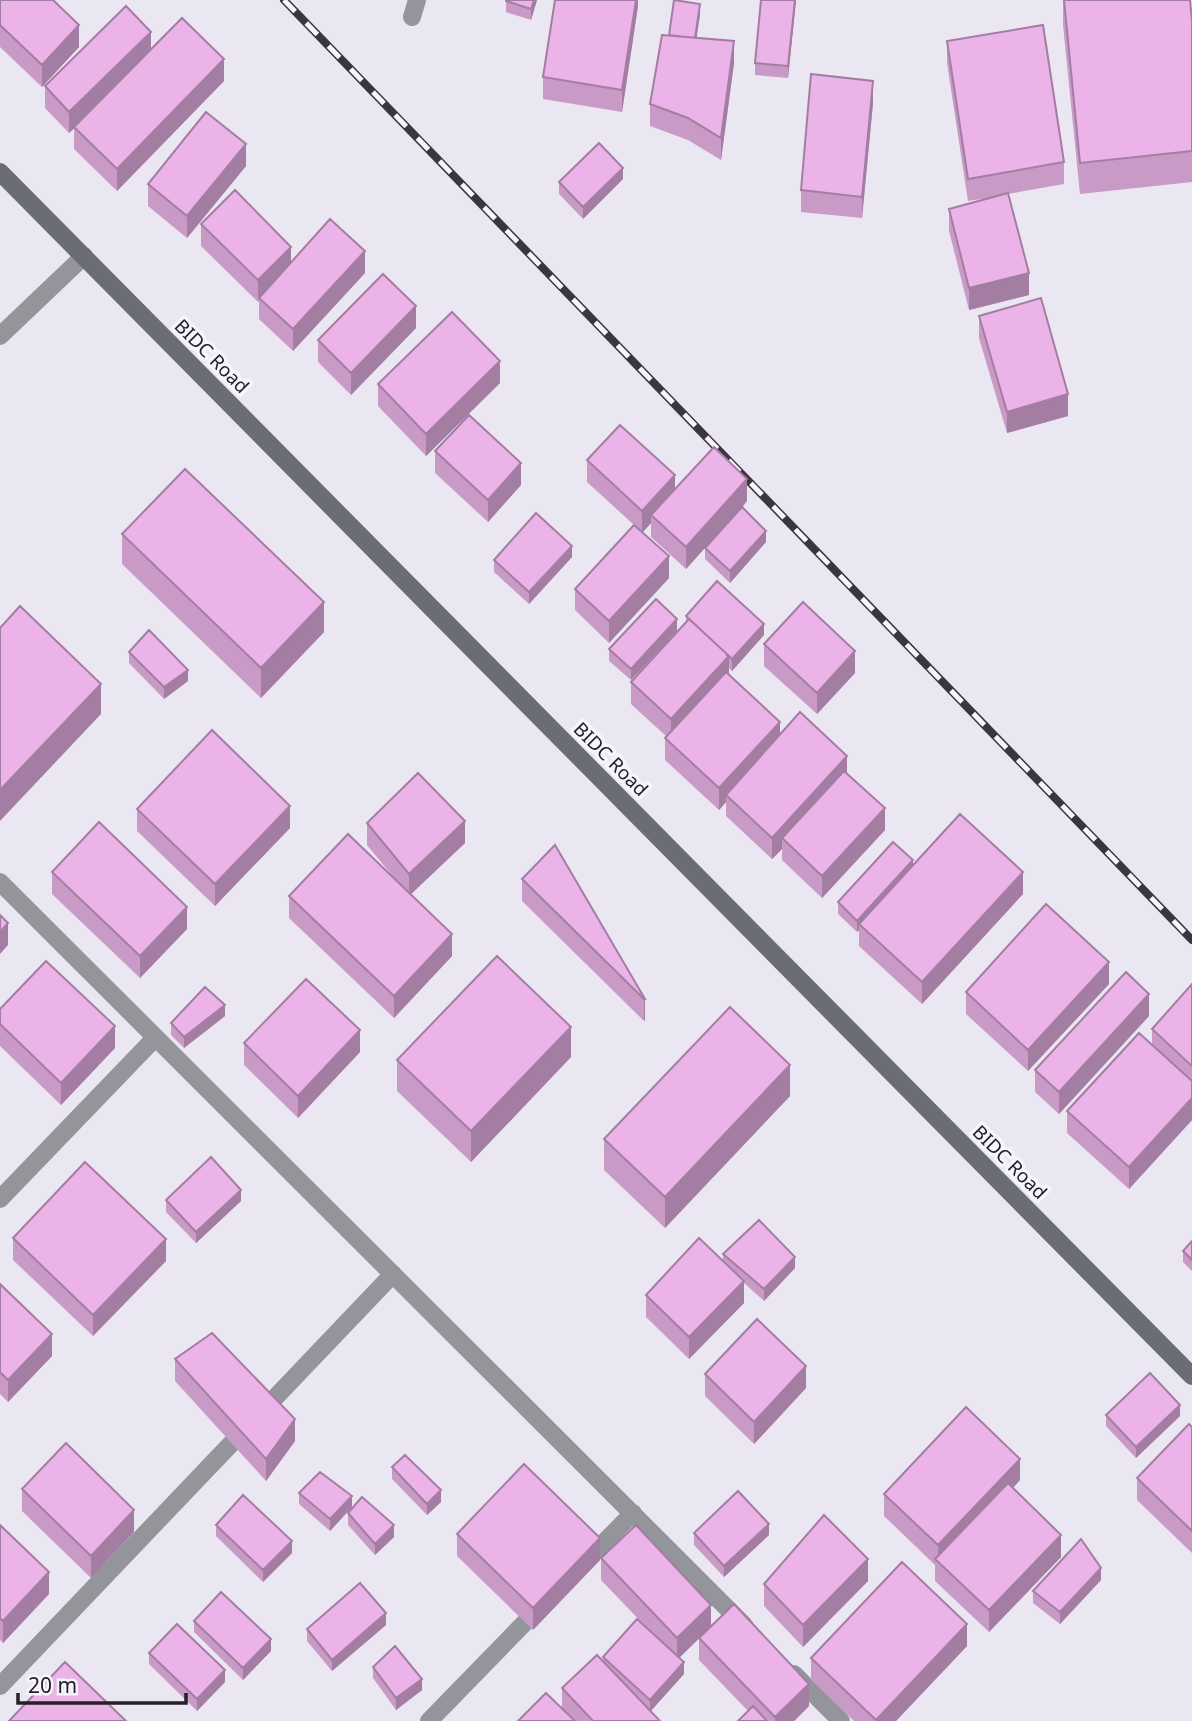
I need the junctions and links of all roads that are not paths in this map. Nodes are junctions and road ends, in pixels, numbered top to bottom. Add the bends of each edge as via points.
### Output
1 (0, 172) edge
2 (84, 256) junction
3 (0, 336) edge
4 (0, 882) edge
5 (155, 1038) junction
6 (0, 1199) edge
7 (393, 1275) junction
8 (1192, 1376) edge
9 (633, 1513) junction
10 (574, 1573) edge
11 (555, 1592) edge
12 (761, 1642) edge
13 (781, 1662) edge
14 (0, 1686) edge
15 (429, 1721) edge
16 (841, 1721) edge

1 - 2 main road, BIDC Road
2 - 3 street
2 - 8 main road, BIDC Road
4 - 5 street
5 - 6 street
5 - 7 street
7 - 9 street
7 - 14 street
9 - 10 street
9 - 12 street
11 - 15 street
13 - 16 street

